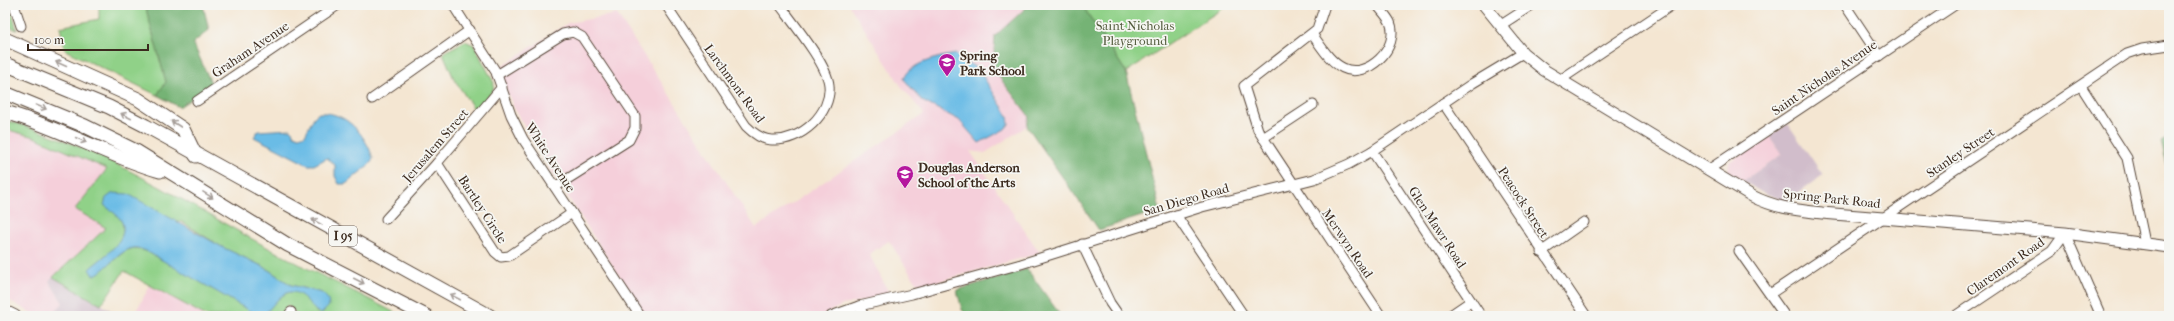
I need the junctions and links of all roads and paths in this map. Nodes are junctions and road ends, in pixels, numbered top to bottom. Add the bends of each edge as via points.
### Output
1 (14, 5) edge
2 (338, 5) edge
3 (453, 5) edge
4 (666, 5) edge
5 (780, 5) edge
6 (1321, 5) edge
7 (1326, 5) edge
8 (1377, 5) edge
9 (1484, 5) edge
10 (1532, 5) edge
11 (1672, 5) edge
12 (1845, 5) edge
13 (1955, 5) edge
14 (1501, 25) junction
15 (21, 26) dead end
16 (470, 30) junction
17 (1312, 34) junction
18 (5, 39) edge
19 (2169, 45) edge
20 (1523, 53) junction
21 (1879, 56) junction
22 (5, 64) edge
23 (497, 75) junction
24 (1560, 80) junction
25 (2081, 86) junction
26 (502, 87) junction
27 (5, 93) edge
28 (372, 99) dead end
29 (197, 101) dead end
30 (1443, 103) junction
31 (1313, 105) dead end
32 (5, 112) edge
33 (1263, 138) junction
34 (1372, 151) junction
35 (196, 156) junction
36 (437, 163) junction
37 (1708, 170) junction
38 (175, 175) junction
39 (1293, 184) junction
40 (555, 187) junction
41 (572, 213) junction
42 (1176, 215) junction
43 (1883, 218) junction
44 (386, 219) dead end
45 (1584, 222) dead end
46 (2065, 233) junction
47 (2145, 243) junction
48 (1082, 244) junction
49 (2169, 247) edge
50 (1739, 251) dead end
51 (1541, 252) junction
52 (1770, 294) junction
53 (1471, 301) junction
54 (859, 306) junction
55 (5, 311) edge
56 (1585, 314) dead end
57 (14, 316) edge
58 (426, 316) edge
59 (490, 316) edge
60 (640, 316) edge
61 (831, 316) edge
62 (864, 316) edge
63 (1119, 316) edge
64 (1244, 316) edge
65 (1381, 316) edge
66 (1449, 316) edge
67 (1481, 316) edge
68 (1785, 316) edge
69 (1955, 316) edge
70 (2101, 316) edge

1 - 15 street
2 - 29 street, Graham Avenue
3 - 16 street, White Avenue
4 - 5 street, Larchmont Road via 752,132 772,140 790,138 803,131 822,114 828,100 829,84 821,64
6 - 7 street
7 - 17 street via 1320,23
8 - 17 street via 1390,22 1392,33 1388,50 1378,61 1364,69 1344,69 1333,62
9 - 14 main road, Spring Park Road
10 - 14 street
11 - 24 street
12 - 21 street
13 - 21 street, Saint Nicholas Avenue
14 - 20 main road, Spring Park Road
16 - 23 street, White Avenue
16 - 28 street
17 - 33 street, Merwyn Road via 1244,86
35 -> 18 highway via 183,129 138,100
19 - 25 street, Stanley Street via 2134,51
20 - 24 main road, Spring Park Road
20 - 30 street, San Diego Road
21 - 37 street, Saint Nicholas Avenue
35 -> 22 highway, I 95 via 108,107
23 - 26 street, White Avenue
23 - 40 street via 563,34 573,32 582,37 635,116 635,128 629,140
24 - 37 main road, Spring Park Road
25 - 43 street, Stanley Street
25 - 47 street via 2127,158
26 - 36 street, Jerusalem Street
26 - 40 street, White Avenue via 517,128
27 -> 38 highway, I 95 via 91,129 136,151
30 - 34 street, San Diego Road
30 - 51 street, Peacock Street
31 - 33 street
32 -> 38 highway via 63,132 131,163
33 - 39 street, Merwyn Road
34 - 39 street, San Diego Road via 1334,171
34 - 53 street, Glen Mawr Road
59 -> 35 highway, I 95
36 - 41 street, Bartley Circle via 495,252 501,257 509,256
36 - 44 street, Jerusalem Street
37 - 43 main road, Spring Park Road via 1760,200 1785,209
38 -> 58 highway, I 95 via 288,245
39 - 42 street, San Diego Road
39 - 65 street, Merwyn Road
40 - 41 street, White Avenue
41 - 60 street, White Avenue
42 - 48 street, San Diego Road
42 - 64 street
43 - 46 main road, Spring Park Road
43 - 52 street, Stanley Street
45 - 51 street
46 - 47 main road, Spring Park Road
46 - 69 street, Claremont Road via 2052,251
46 - 70 street
47 - 49 main road, Spring Park Road
48 - 54 street, San Diego Road via 1021,264
48 - 63 street via 1110,303
50 - 52 street
51 - 56 street, Peacock Street
52 - 68 street
53 - 66 street
53 - 67 street, Glen Mawr Road
54 - 61 street, San Diego Road
54 - 62 street
55 - 57 main road

